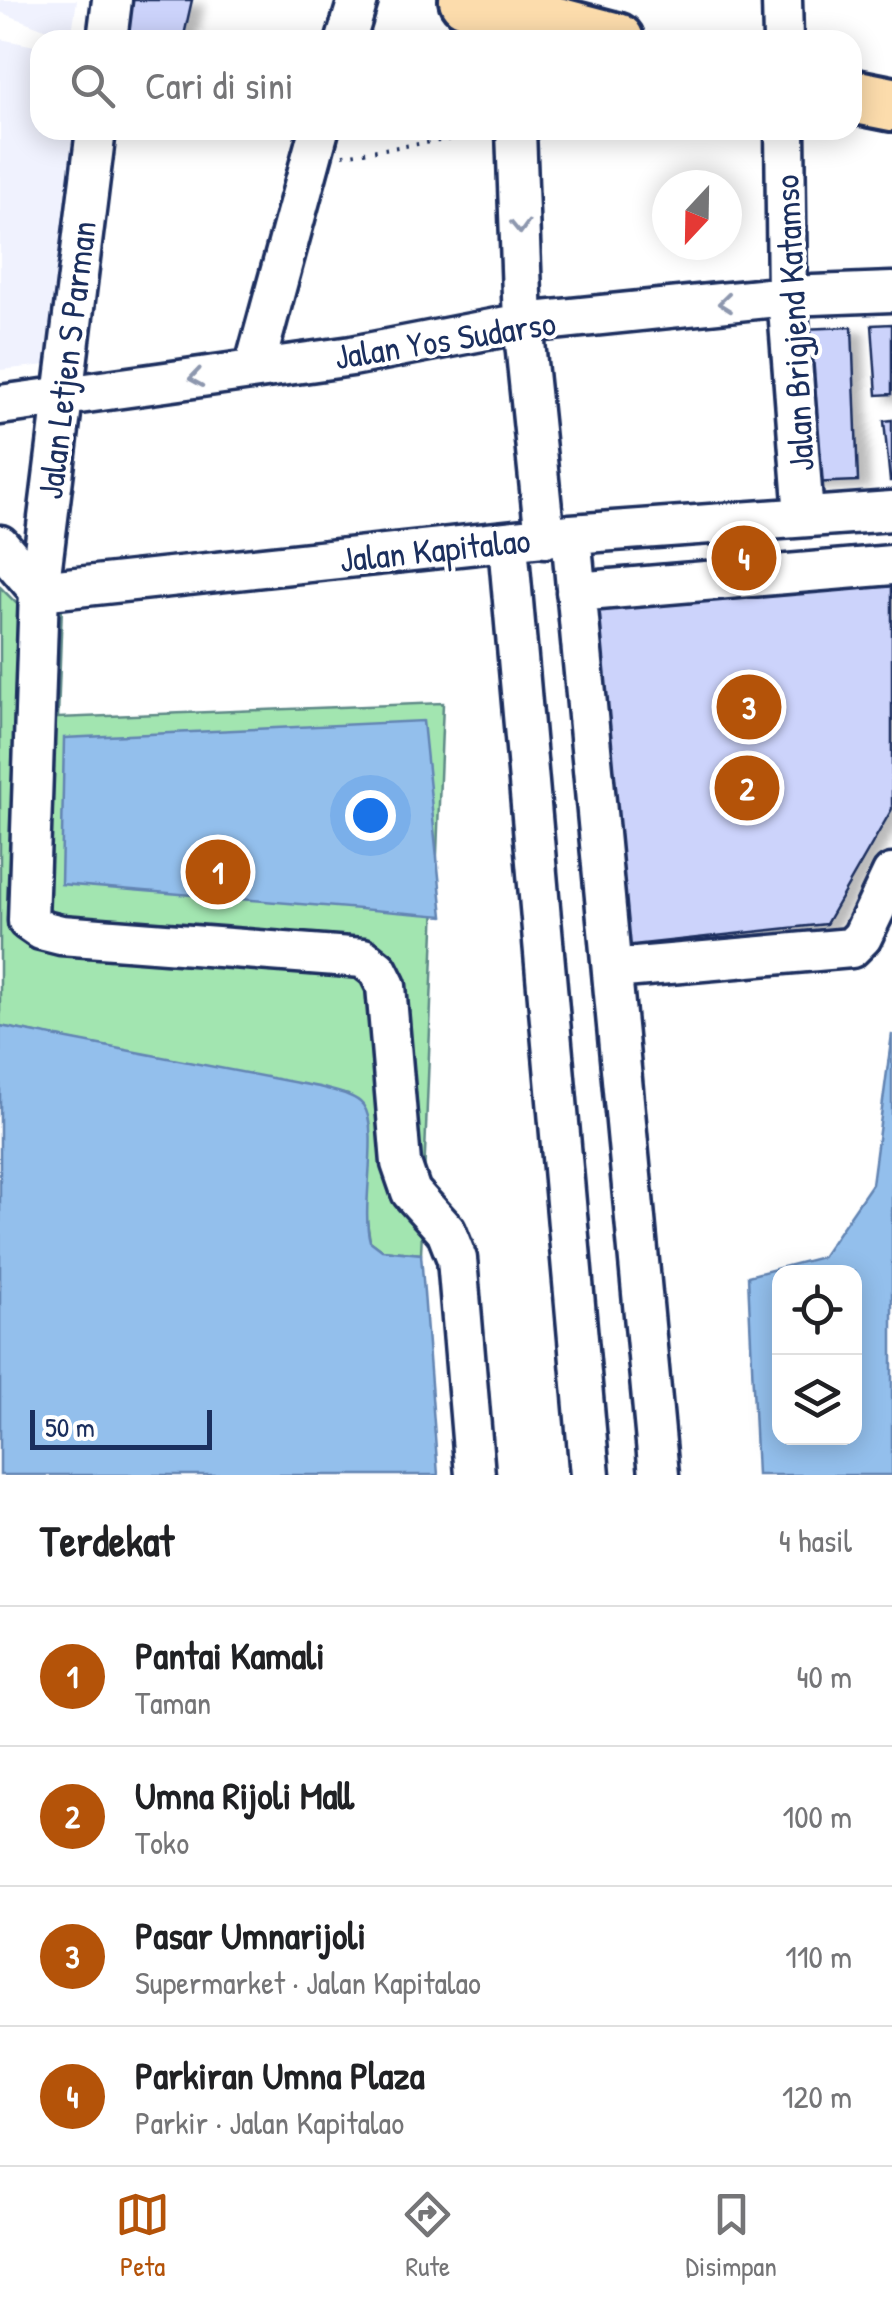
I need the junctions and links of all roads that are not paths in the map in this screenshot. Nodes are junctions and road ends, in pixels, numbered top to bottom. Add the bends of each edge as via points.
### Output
1 (112, 0) edge
2 (358, 0) edge
3 (466, 0) edge
4 (782, 0) edge
5 (517, 27) edge
6 (108, 30) edge
7 (349, 30) edge
8 (783, 30) edge
9 (862, 98) edge
10 (892, 104) edge
11 (95, 140) edge
12 (516, 140) edge
13 (786, 140) edge
14 (315, 145) edge
15 (892, 292) edge
16 (788, 296) junction
17 (523, 324) junction
18 (254, 369) junction
19 (62, 399) junction
20 (0, 404) edge
21 (892, 511) edge
22 (804, 516) junction
23 (558, 536) junction
24 (508, 544) junction
25 (0, 545) edge
26 (892, 566) edge
27 (39, 590) junction
28 (576, 592) junction
29 (892, 874) edge
30 (613, 969) junction
31 (475, 1475) edge
32 (590, 1475) edge
33 (659, 1475) edge

1 - 6 street
2 - 7 street
3 - 5 highway
4 - 8 street
9 - 10 highway
11 - 19 street, Jalan Letjen S Parman
12 -> 17 street
13 - 16 street, Jalan Brigjend Katamso
14 - 18 street
15 - 16 street, Jalan Yos Sudarso
16 -> 17 street, Jalan Yos Sudarso
16 - 22 street, Jalan Brigjend Katamso
17 - 18 street, Jalan Yos Sudarso
17 - 23 street
18 -> 19 street, Jalan Yos Sudarso
19 - 20 street, Jalan Yos Sudarso
19 - 27 street, Jalan Letjen S Parman
21 - 22 street, Jalan Kapitalao
22 - 23 street, Jalan Kapitalao
23 - 24 street, Jalan Kapitalao
23 - 28 street
24 - 27 street, Jalan Kapitalao
24 - 32 street
25 - 27 street
26 - 28 street
27 - 31 street, Jalan Letjen S Parman via 28,920 61,936 363,958 378,970 386,986 401,1163 410,1192 446,1231 457,1259
28 - 30 street
29 - 30 street via 851,948
30 - 33 street

